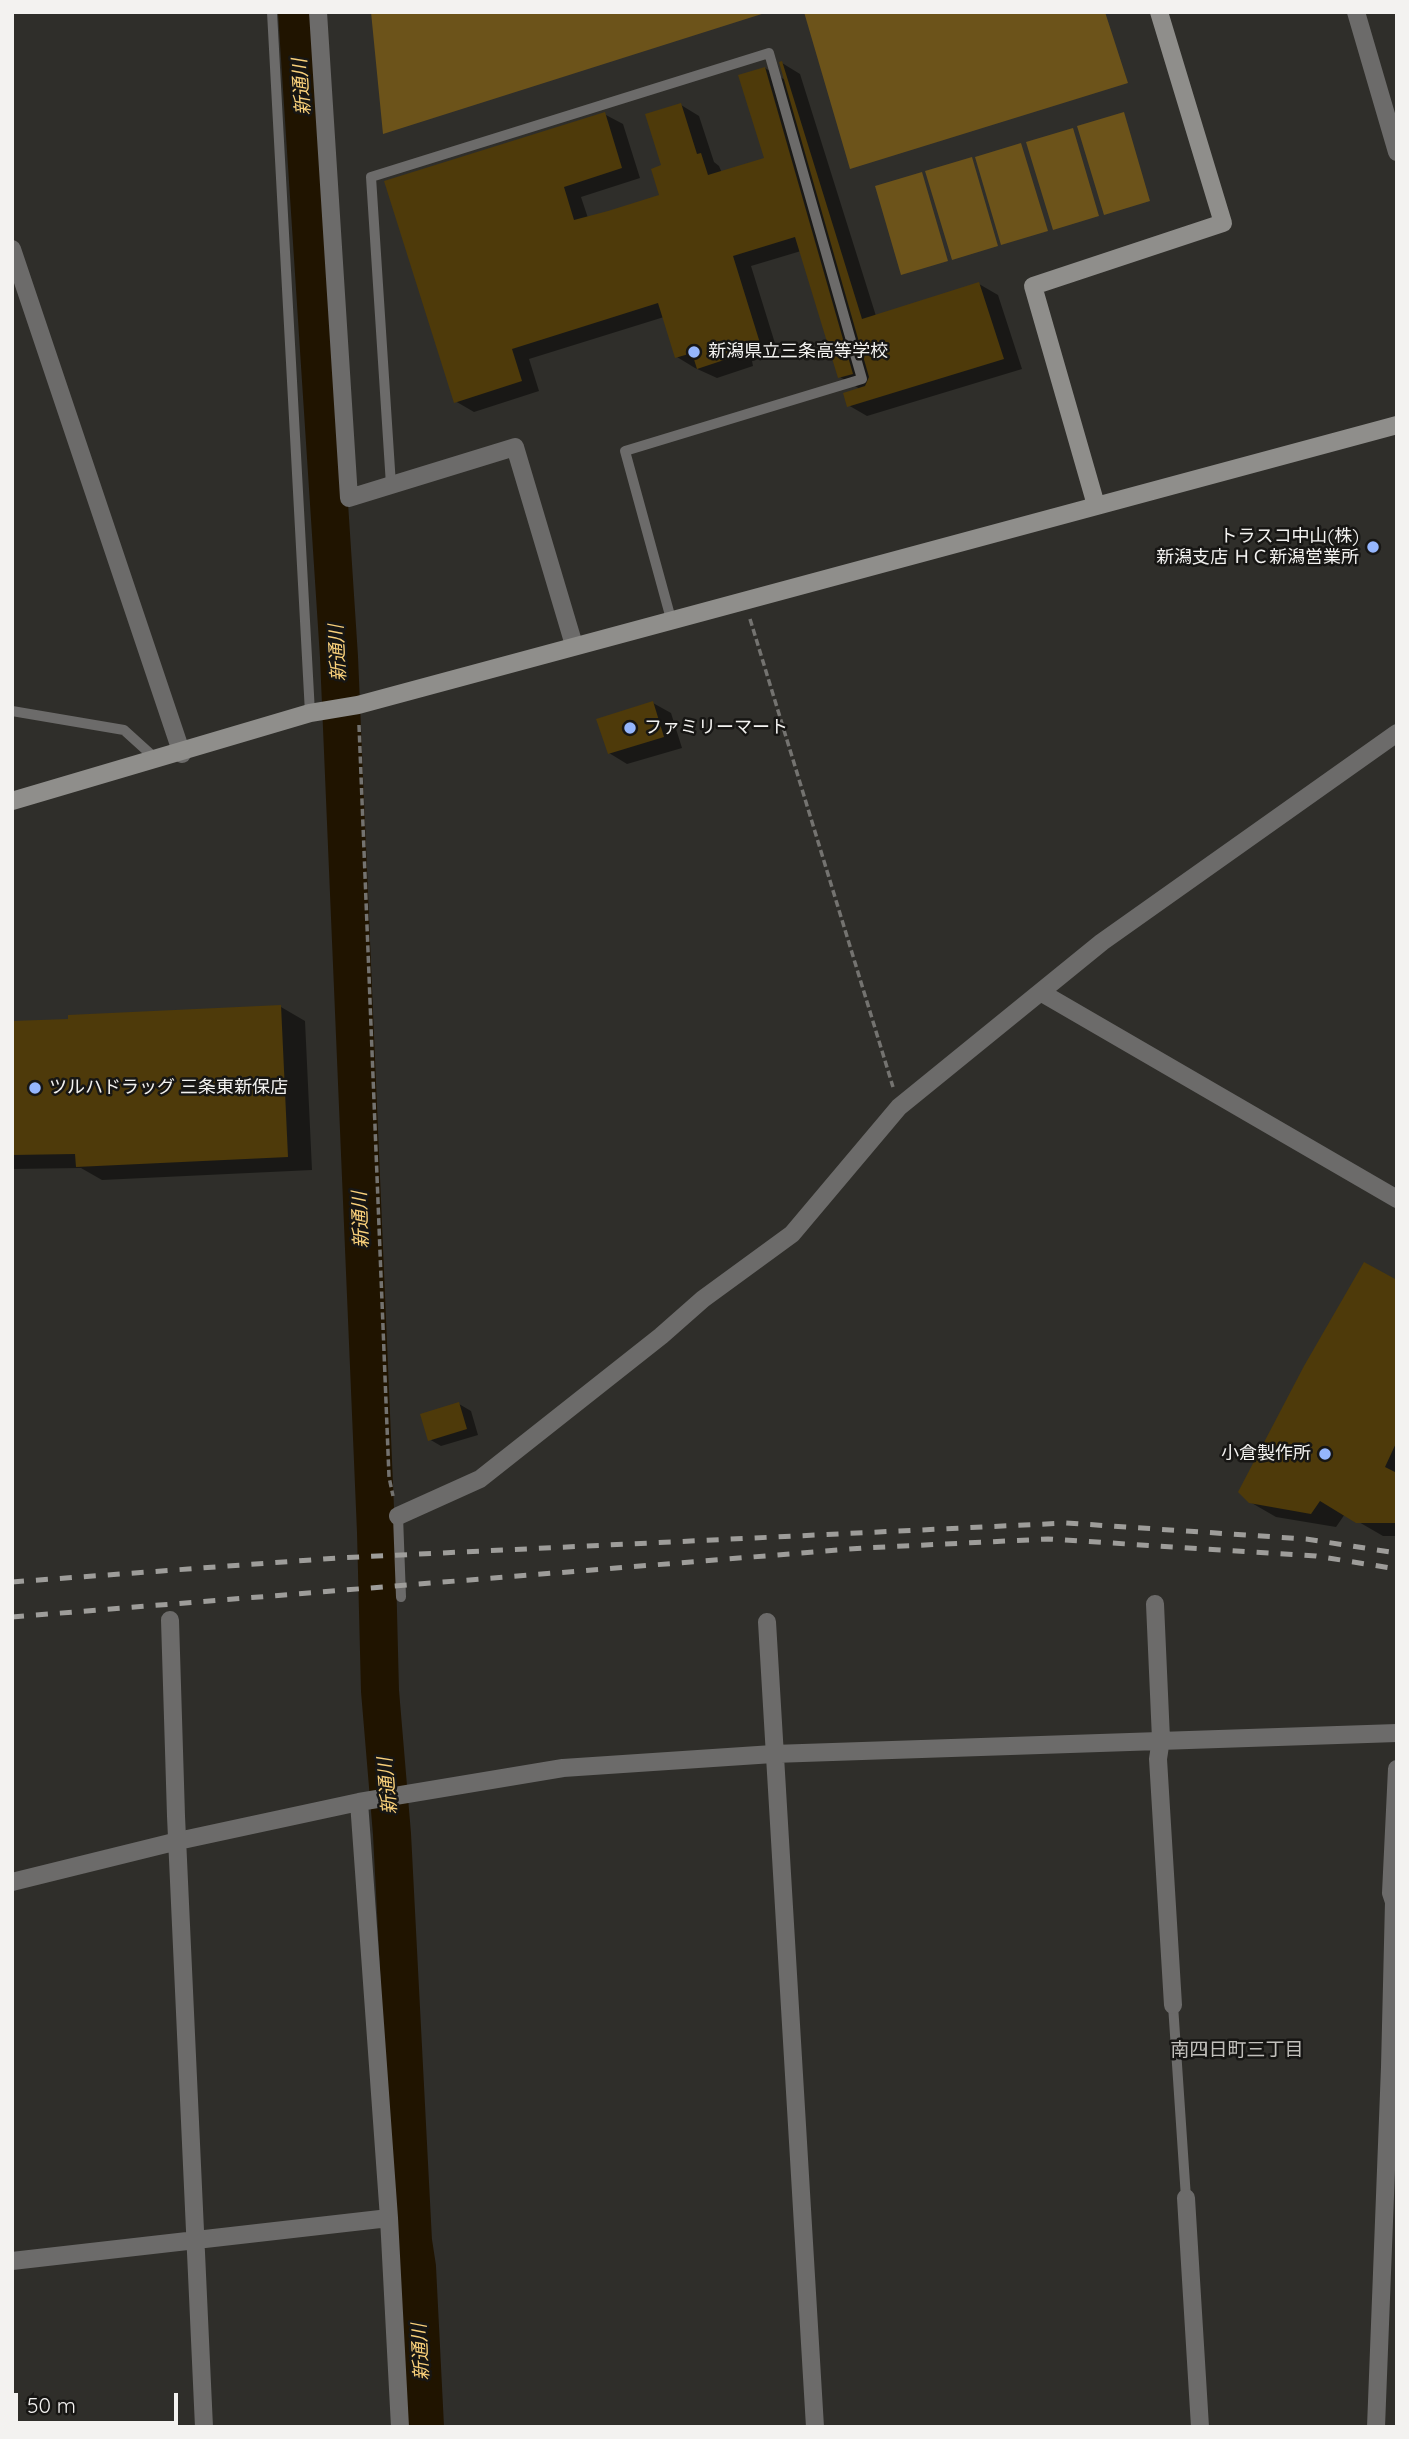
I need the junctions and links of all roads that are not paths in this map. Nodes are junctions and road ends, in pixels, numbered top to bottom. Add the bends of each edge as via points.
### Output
1 (272, 12) edge
2 (318, 12) edge
3 (1159, 12) edge
4 (1356, 12) edge
5 (1397, 152) edge
6 (12, 249) edge
7 (1397, 425) edge
8 (391, 485) junction
9 (1096, 505) junction
10 (671, 619) junction
11 (574, 645) junction
12 (12, 711) edge
13 (318, 712) junction
14 (1397, 733) edge
15 (183, 754) junction
16 (156, 759) junction
17 (12, 802) edge
18 (1042, 993) junction
19 (1397, 1199) edge
20 (398, 1516) joint
21 (401, 1597) dead end
22 (1155, 1604) dead end
23 (170, 1620) dead end
24 (767, 1622) dead end
25 (1397, 1733) edge
26 (1161, 1740) junction
27 (773, 1754) junction
28 (1397, 1769) edge
29 (359, 1802) junction
30 (178, 1841) junction
31 (12, 1882) edge
32 (1173, 2005) joint
33 (1186, 2198) joint
34 (390, 2218) junction
35 (196, 2242) junction
36 (12, 2261) edge
37 (204, 2427) edge
38 (400, 2427) edge
39 (815, 2427) edge
40 (1200, 2427) edge
41 (1376, 2427) edge

1 - 13 lane
2 - 8 street via 349,498
3 - 9 street via 1223,223 1033,286
4 - 5 street
6 - 15 street
7 - 9 street
8 - 10 lane via 371,177 769,53 862,379 625,451
8 - 11 street via 515,447
9 - 10 street
10 - 11 street
11 - 13 street via 355,706
12 - 16 lane via 124,730
13 - 15 street
14 - 18 street via 1102,943
15 - 16 street
16 - 17 street
18 - 19 street
18 - 20 street via 899,1107 792,1234 703,1299 480,1479
20 - 21 lane
22 - 26 street
23 - 30 street
24 - 27 street
25 - 26 street
26 - 27 street
26 - 32 street via 1158,1759
27 - 29 street via 563,1768
27 - 39 street
28 - 41 street
29 - 30 street
29 - 34 street
30 - 31 street
30 - 35 street
32 - 33 lane
33 - 40 street
34 - 35 street
34 - 38 street
35 - 36 street
35 - 37 street

